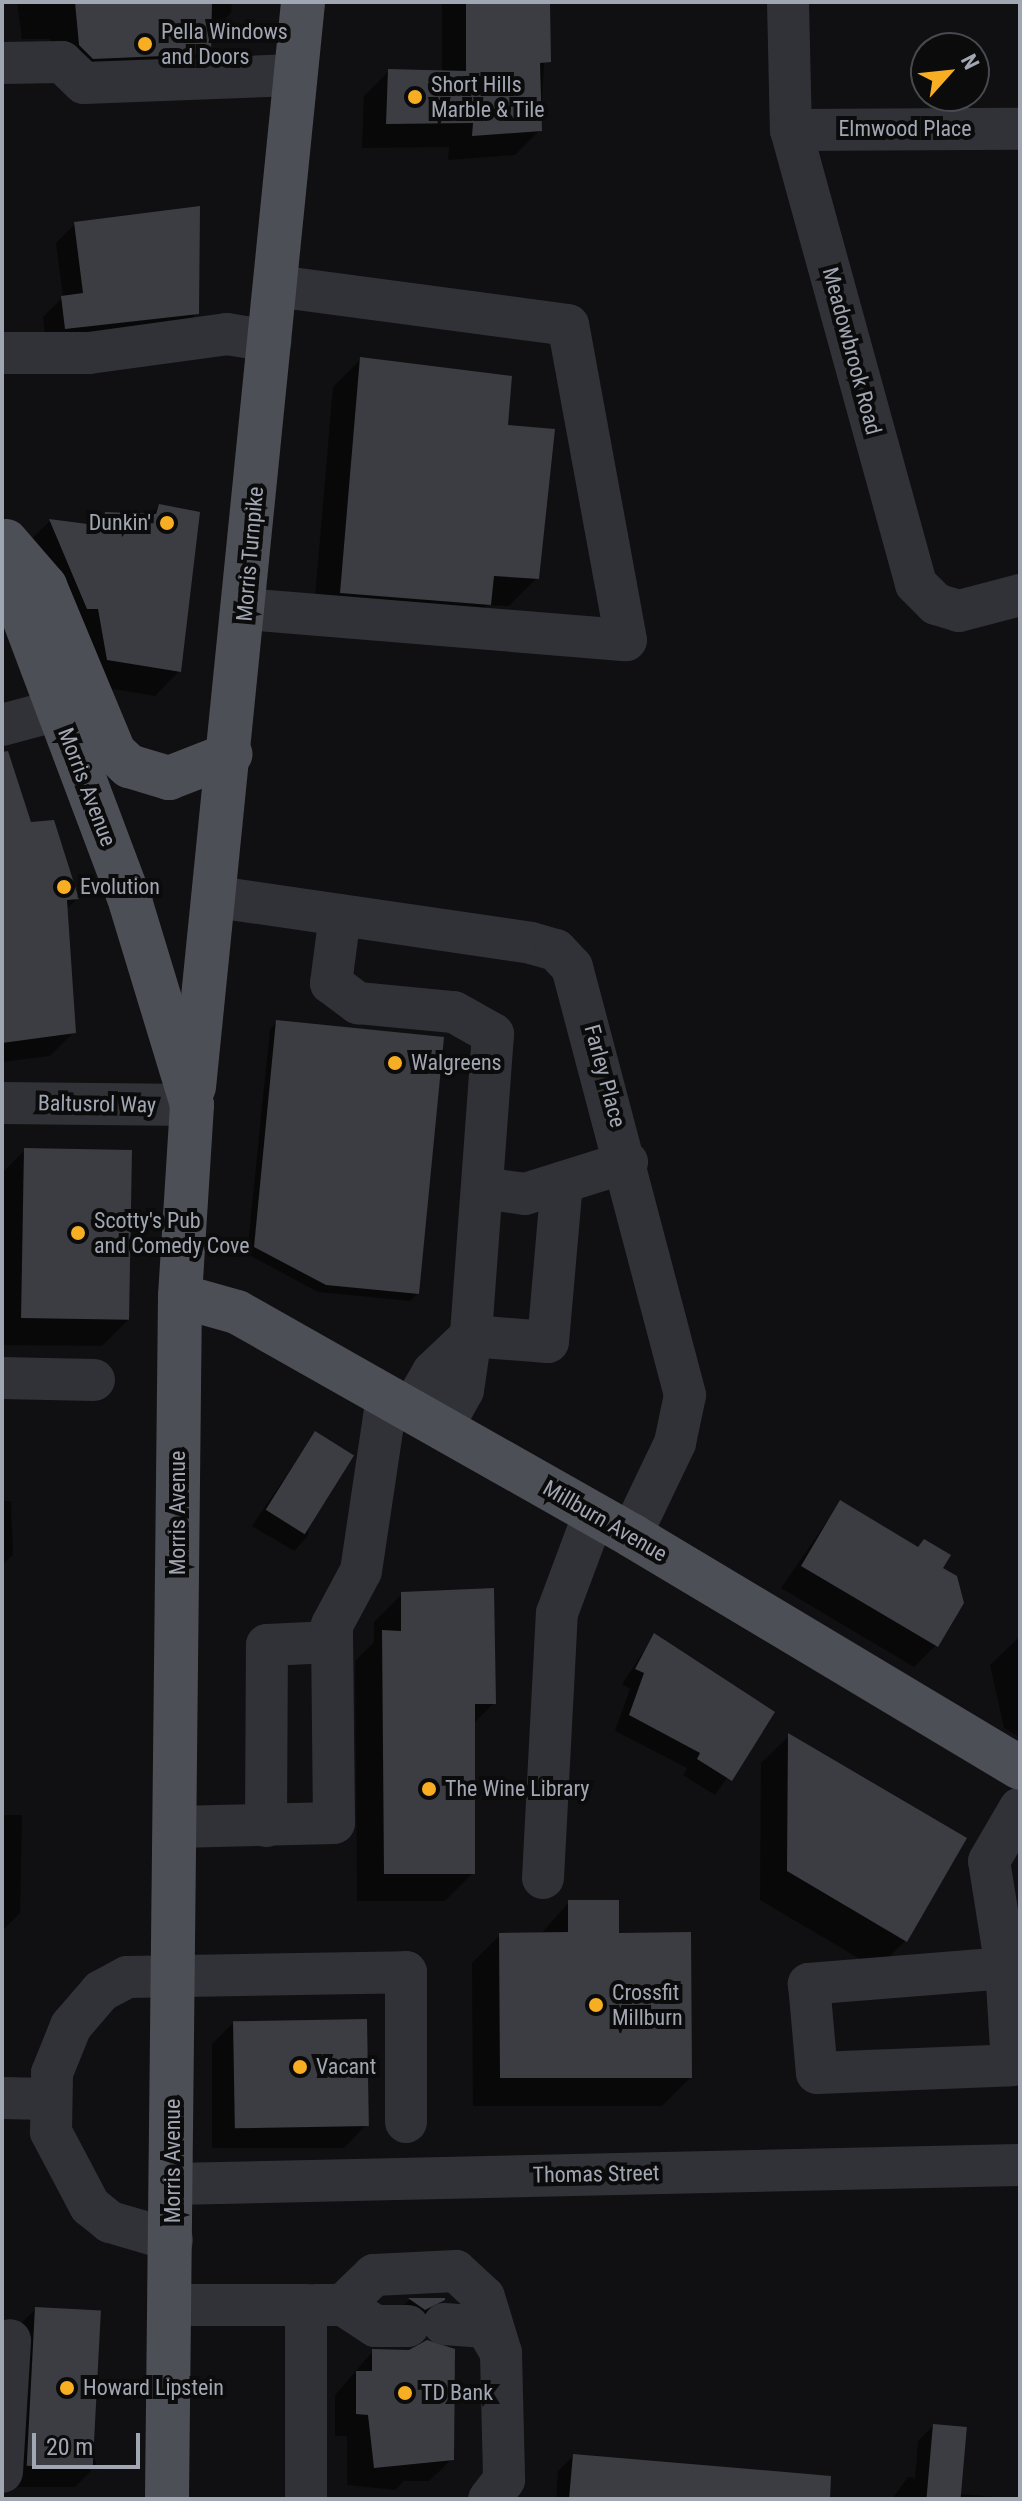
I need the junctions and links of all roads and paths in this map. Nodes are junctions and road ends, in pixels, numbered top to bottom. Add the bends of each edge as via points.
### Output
1 (303, 2) edge
2 (788, 2) edge
3 (2, 63) edge
4 (295, 75) junction
5 (1020, 129) edge
6 (791, 130) junction
7 (275, 286) junction
8 (270, 341) junction
9 (2, 353) edge
10 (2, 537) edge
11 (2, 560) edge
12 (1020, 595) edge
13 (245, 609) junction
14 (58, 710) junction
15 (2, 725) edge
16 (231, 754) junction
17 (217, 897) junction
18 (340, 915) junction
19 (2, 1103) edge
20 (192, 1105) junction
21 (627, 1162) junction
22 (562, 1183) junction
23 (482, 1188) junction
24 (180, 1296) junction
25 (471, 1336) junction
26 (2, 1378) edge
27 (94, 1380) dead end
28 (413, 1412) junction
29 (612, 1524) junction
30 (331, 1642) junction
31 (1020, 1768) edge
32 (1020, 1808) edge
33 (266, 1826) junction
34 (177, 1827) junction
35 (543, 1878) dead end
36 (1006, 1968) junction
37 (174, 1971) junction
38 (2, 2098) edge
39 (49, 2099) junction
40 (406, 2122) dead end
41 (1020, 2165) edge
42 (173, 2184) junction
43 (172, 2240) junction
44 (170, 2305) junction
45 (325, 2305) junction
46 (10, 2340) dead end
47 (501, 2353) junction
48 (2, 2472) edge
49 (167, 2499) edge
50 (306, 2499) edge
51 (489, 2499) edge

1 - 4 main road, Morris Turnpike
2 - 6 street, Meadowbrook Road
3 - 4 street via 62,62 84,83
4 - 7 main road, Morris Turnpike
5 - 6 street, Elmwood Place
6 - 12 street, Meadowbrook Road via 916,584 936,604 959,611
7 - 8 main road, Morris Turnpike
7 - 13 street via 568,325 626,640
8 - 9 street via 227,334 89,353
8 - 13 main road, Morris Turnpike
10 - 16 main road via 45,586 114,752 129,766 169,778
11 - 14 main road, Morris Avenue
13 - 16 main road, Morris Turnpike
14 - 15 street
14 - 20 main road, Morris Avenue via 131,904
16 - 17 main road, Morris Turnpike
17 - 18 street, Farley Place
17 - 20 main road, Morris Turnpike
18 - 21 street, Farley Place via 556,950 572,967 585,1001
18 - 23 street via 331,983 358,1003 454,1012 493,1034
19 - 20 street, Baltusrol Way
20 - 24 main road, Morris Avenue
21 - 22 street
21 - 29 street, Farley Place via 685,1395 675,1443
22 - 23 street via 525,1194
22 - 25 street via 548,1342
23 - 25 street
24 - 28 main road, Millburn Avenue via 237,1312
24 - 34 main road, Morris Avenue
25 - 28 street via 433,1372
26 - 27 street
28 - 29 main road, Millburn Avenue
28 - 30 street via 361,1571 335,1615
29 - 31 main road, Millburn Avenue
29 - 35 street, Farley Place via 557,1613
30 - 33 street via 267,1645
30 - 33 street via 334,1823
32 - 36 street via 989,1861
33 - 34 street
34 - 37 main road, Morris Avenue
36 - 36 street via 809,1984 817,2073 1012,2065
37 - 39 street via 127,1977 86,2005 61,2046
37 - 40 street via 406,1972
37 - 42 main road, Morris Avenue
38 - 39 street
39 - 43 street via 60,2159 90,2206 110,2222
41 - 42 street, Thomas Street
42 - 43 main road, Morris Avenue
43 - 44 main road, Morris Avenue
44 - 45 street
44 - 49 main road, Morris Avenue
45 - 47 street via 375,2326 486,2327
45 - 47 street via 374,2275 456,2271 484,2297
45 - 50 street
46 - 48 street
47 - 51 street via 504,2480

